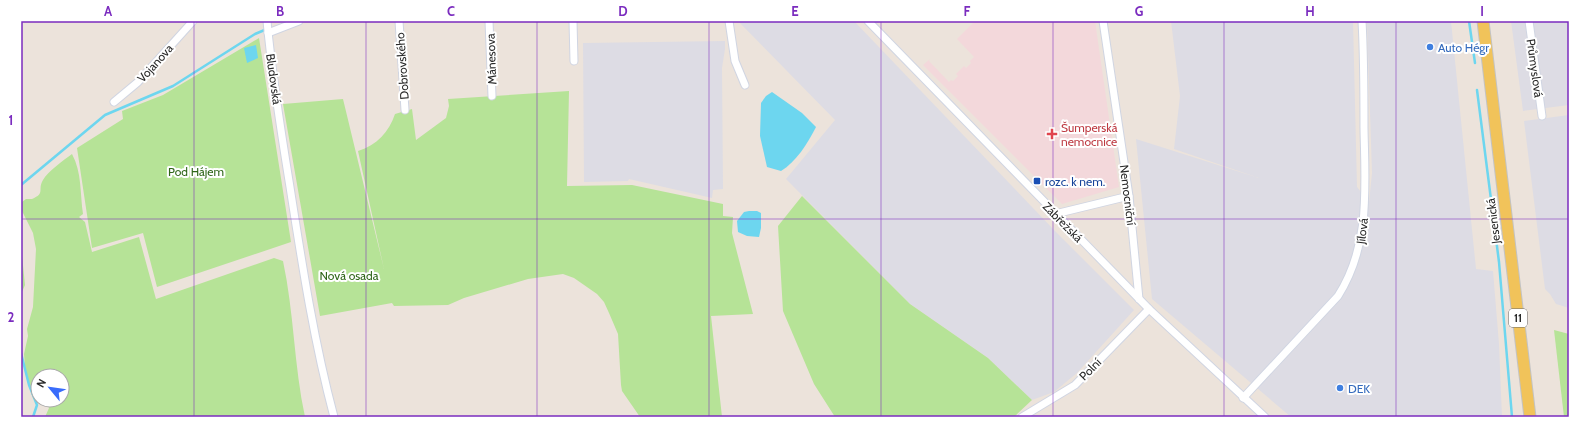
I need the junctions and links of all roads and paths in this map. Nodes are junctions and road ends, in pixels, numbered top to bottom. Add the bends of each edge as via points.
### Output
1 (193, 21) edge
2 (267, 21) edge
3 (299, 21) edge
4 (399, 21) edge
5 (489, 21) edge
6 (573, 21) edge
7 (729, 21) edge
8 (868, 21) edge
9 (1103, 21) edge
10 (1362, 21) edge
11 (1482, 21) edge
12 (1529, 21) edge
13 (268, 33) junction
14 (574, 61) dead end
15 (745, 85) dead end
16 (492, 96) dead end
17 (114, 102) dead end
18 (405, 110) dead end
19 (1542, 116) dead end
20 (1129, 196) junction
21 (1055, 214) junction
22 (1139, 299) junction
23 (1149, 309) junction
24 (1244, 398) junction
25 (334, 417) edge
26 (1022, 417) edge
27 (1265, 417) edge
28 (1530, 417) edge

1 - 17 street, Vojanova via 138,82
2 - 13 street, Bludovská
3 - 13 street
4 - 18 street, Dobrovského
5 - 16 street, Mánesova
6 - 14 street
7 - 15 street via 735,61
8 - 21 street, Zábřežská
9 - 20 street, Nemocniční
10 - 24 street, Jílová via 1365,183 1359,251 1347,282 1338,296
11 - 28 main road, Jesenická / 11
12 - 19 street, Průmyslová
13 - 25 street, Bludovská via 298,244 323,376
20 - 21 street
20 - 22 street, Nemocniční
21 - 22 street, Zábřežská
22 - 23 street, Zábřežská
23 - 24 street, Zábřežská
23 - 26 street, Polní via 1075,385
24 - 27 street, Zábřežská

